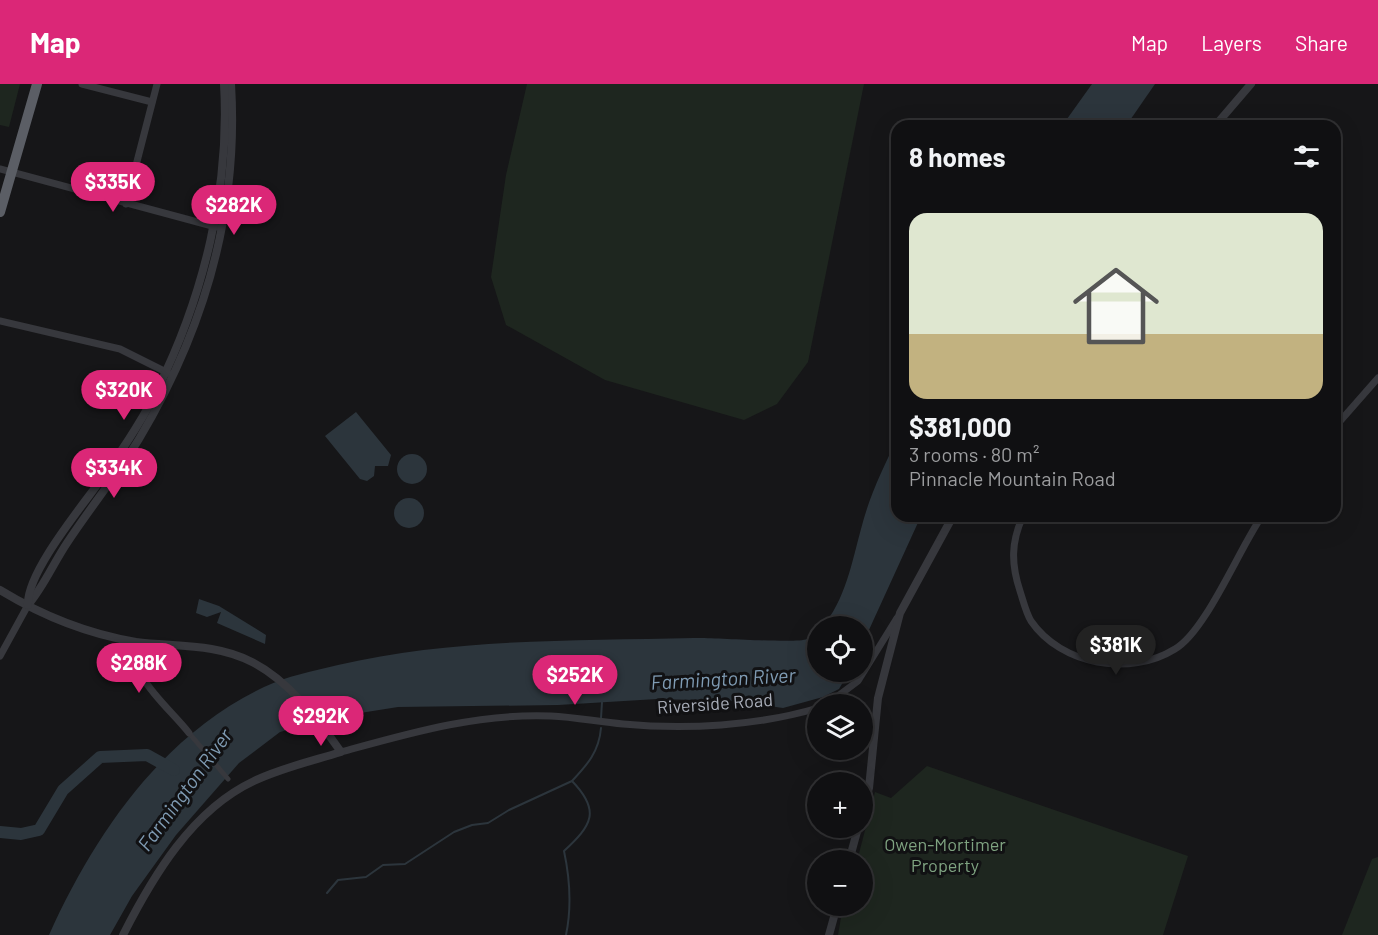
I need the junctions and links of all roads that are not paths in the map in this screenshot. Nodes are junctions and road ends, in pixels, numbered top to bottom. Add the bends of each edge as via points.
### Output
1 (37, 84) edge
2 (82, 84) edge
3 (157, 84) edge
4 (224, 84) edge
5 (231, 84) edge
6 (1251, 84) edge
7 (152, 102) junction
8 (1220, 120) edge
9 (0, 169) edge
10 (12, 172) junction
11 (126, 204) junction
12 (0, 212) edge
13 (218, 228) junction
14 (0, 321) edge
15 (169, 374) junction
16 (1378, 378) edge
17 (1341, 420) edge
18 (950, 522) edge
19 (1021, 522) edge
20 (1258, 522) edge
21 (0, 590) edge
22 (28, 605) junction
23 (900, 613) junction
24 (137, 642) junction
25 (0, 656) edge
26 (841, 694) edge
27 (807, 711) edge
28 (189, 733) joint
29 (341, 752) junction
30 (871, 772) edge
31 (228, 779) dead end
32 (834, 916) edge
33 (123, 935) edge
34 (829, 935) edge

1 - 10 highway
2 - 7 street
3 - 7 street
4 - 13 street
5 - 13 street via 231,169
6 - 8 street
7 - 11 street
9 - 10 street
10 - 11 street
10 - 12 highway
11 - 13 street
13 - 15 street via 206,293 191,337
14 - 15 street via 120,349
15 - 22 street via 138,440
16 - 17 street
18 - 23 street
19 - 20 street via 1013,547 1014,571 1030,620 1048,640 1067,651 1108,664 1140,663 1176,649 1204,619
21 - 22 street
22 - 24 street via 85,629
22 - 25 street
23 - 26 street via 858,681
23 - 30 street via 878,698
24 - 28 street via 134,658 140,675
24 - 29 street via 224,651 251,662 278,679
27 - 29 street, Riverside Road via 766,720 653,726 550,716 480,719
28 - 31 street
29 - 33 street, Riverside Road via 257,779 227,796 196,825 163,865
32 - 34 street

